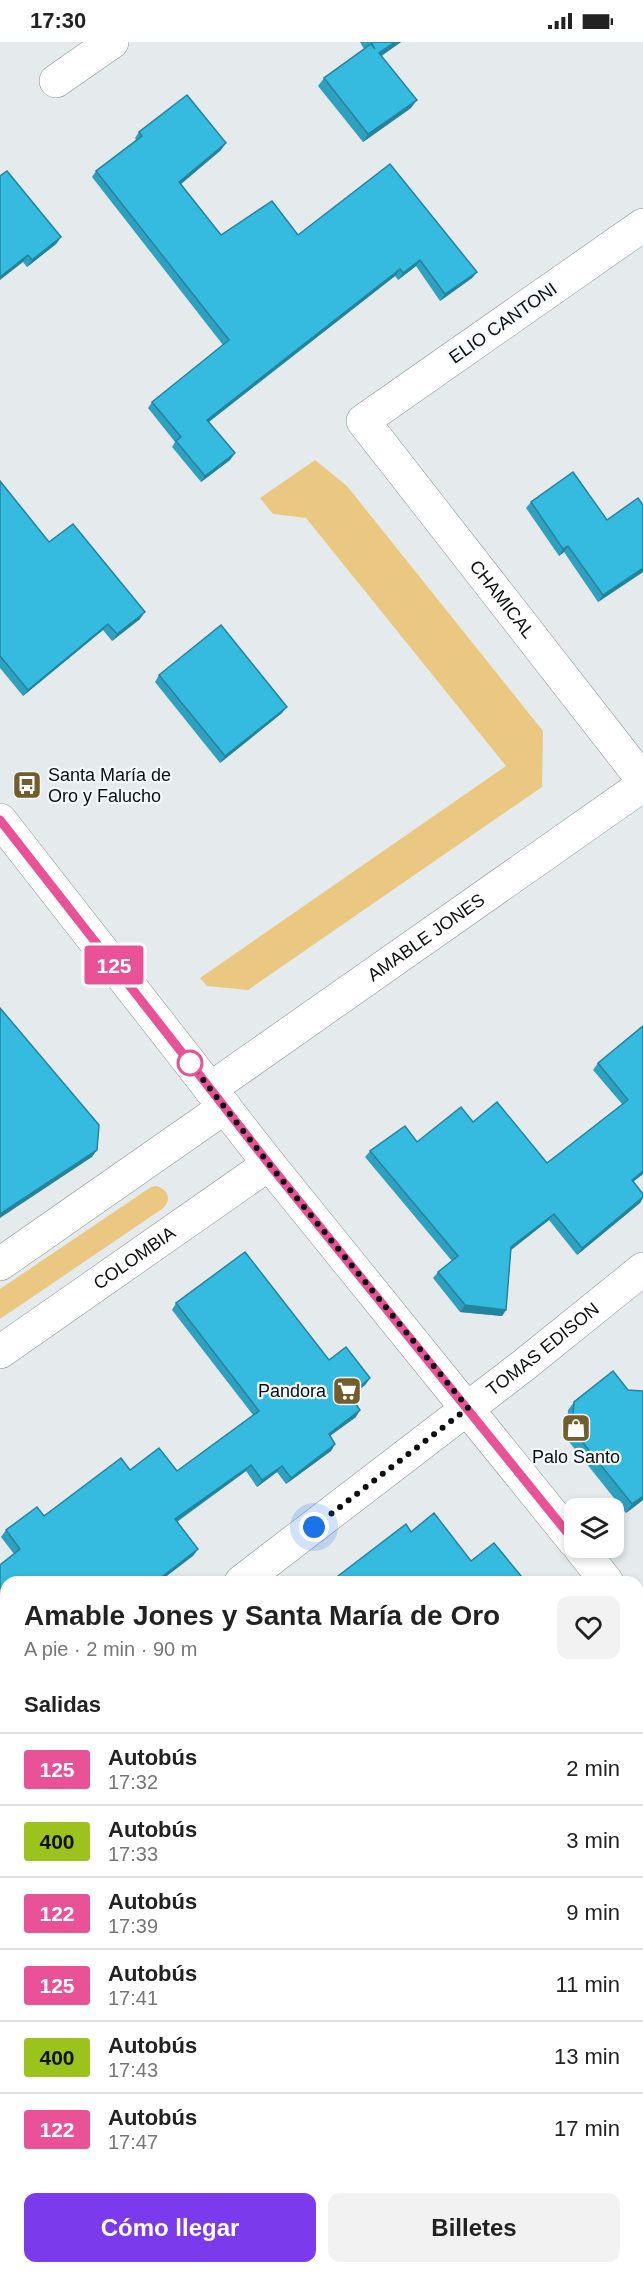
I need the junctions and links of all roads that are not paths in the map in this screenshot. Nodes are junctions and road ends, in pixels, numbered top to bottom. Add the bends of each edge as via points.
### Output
1 (112, 42) edge
2 (56, 81) dead end
3 (643, 225) edge
4 (363, 421) joint
5 (643, 780) edge
6 (643, 785) edge
7 (0, 820) edge
8 (218, 1098) junction
9 (269, 1164) junction
10 (0, 1264) edge
11 (643, 1269) edge
12 (0, 1352) edge
13 (468, 1408) junction
14 (564, 1528) edge
15 (588, 1558) edge
16 (250, 1576) edge
17 (602, 1576) edge

1 - 2 street
3 - 4 street, ELIO CANTONI
4 - 5 street, CHAMICAL
6 - 8 street, AMABLE JONES
7 - 8 street
8 - 9 street
8 - 10 street
9 - 12 street, COLOMBIA
9 - 13 street
11 - 13 street, TOMAS EDISON
13 - 14 street
13 - 16 street, TOMAS EDISON
15 - 17 street

